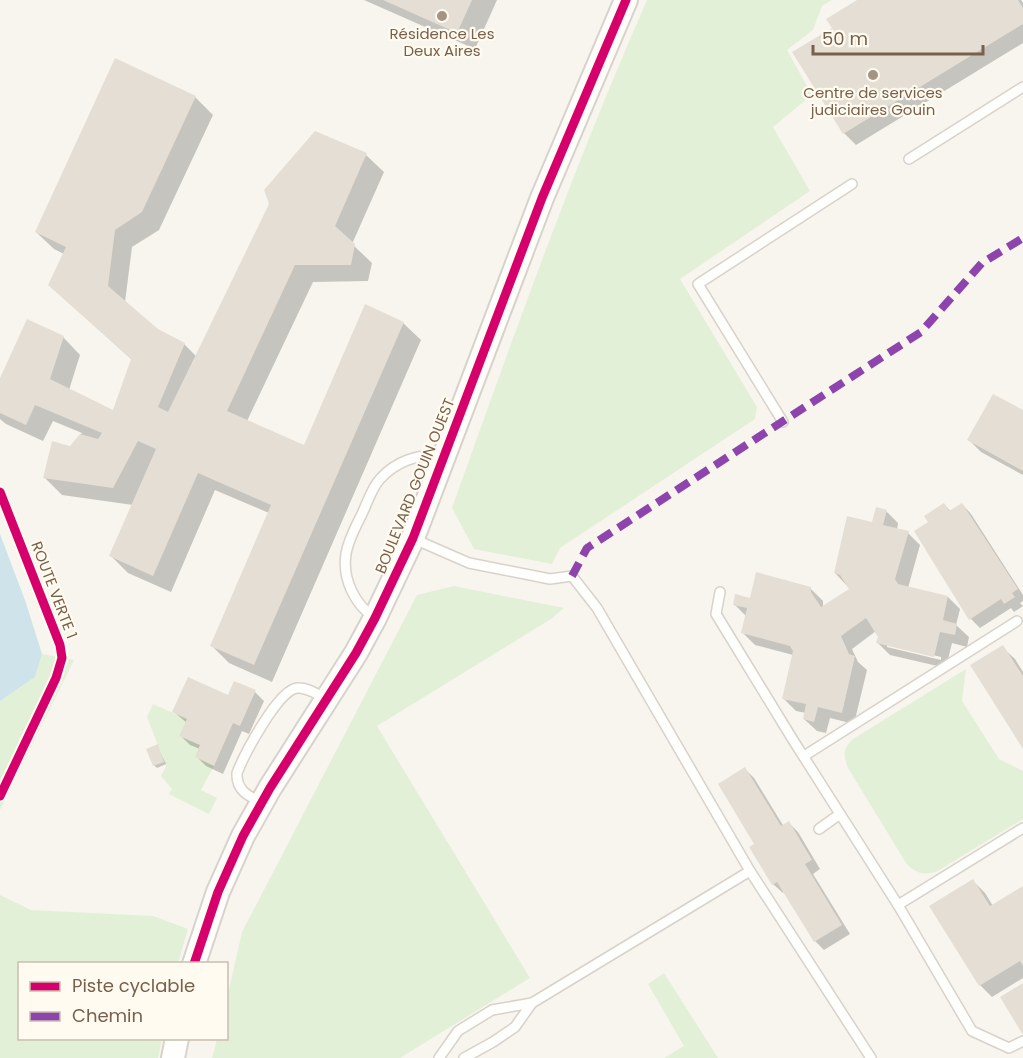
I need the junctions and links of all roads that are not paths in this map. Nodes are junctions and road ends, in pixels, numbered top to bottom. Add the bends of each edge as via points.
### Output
1 (626, 0) edge
2 (1023, 87) edge
3 (909, 159) dead end
4 (852, 184) dead end
5 (783, 422) dead end
6 (445, 457) junction
7 (413, 538) junction
8 (720, 592) dead end
9 (375, 618) junction
10 (1017, 621) dead end
11 (327, 699) junction
12 (804, 756) junction
13 (261, 802) junction
14 (840, 814) junction
15 (1023, 828) edge
16 (819, 829) dead end
17 (750, 871) junction
18 (898, 905) junction
19 (194, 962) edge
20 (532, 1003) junction
21 (177, 1040) edge
22 (1023, 1041) edge
23 (173, 1058) edge
24 (439, 1058) edge
25 (464, 1058) edge
26 (871, 1058) edge

1 - 6 street, BOULEVARD GOUIN OUEST via 542,198
2 - 3 lane
4 - 5 lane via 698,285
6 - 7 street, BOULEVARD GOUIN OUEST
6 - 9 lane via 418,456 380,479 352,536 345,563 349,584 360,606
7 - 9 street, BOULEVARD GOUIN OUEST
7 - 17 lane via 469,563 550,579 572,576 597,608
8 - 12 lane via 716,614
9 - 11 street, BOULEVARD GOUIN OUEST
10 - 12 lane
11 - 13 street, BOULEVARD GOUIN OUEST
11 - 13 lane via 308,689 296,688 284,694 273,707 237,773 243,791
12 - 14 lane
13 - 19 street, BOULEVARD GOUIN OUEST via 218,892
14 - 16 lane
14 - 18 lane
15 - 18 lane
17 - 20 lane
17 - 26 lane
18 - 22 lane via 972,1030 1009,1048
20 - 24 lane via 492,1010 458,1031
20 - 25 lane via 515,1027
21 - 23 street

